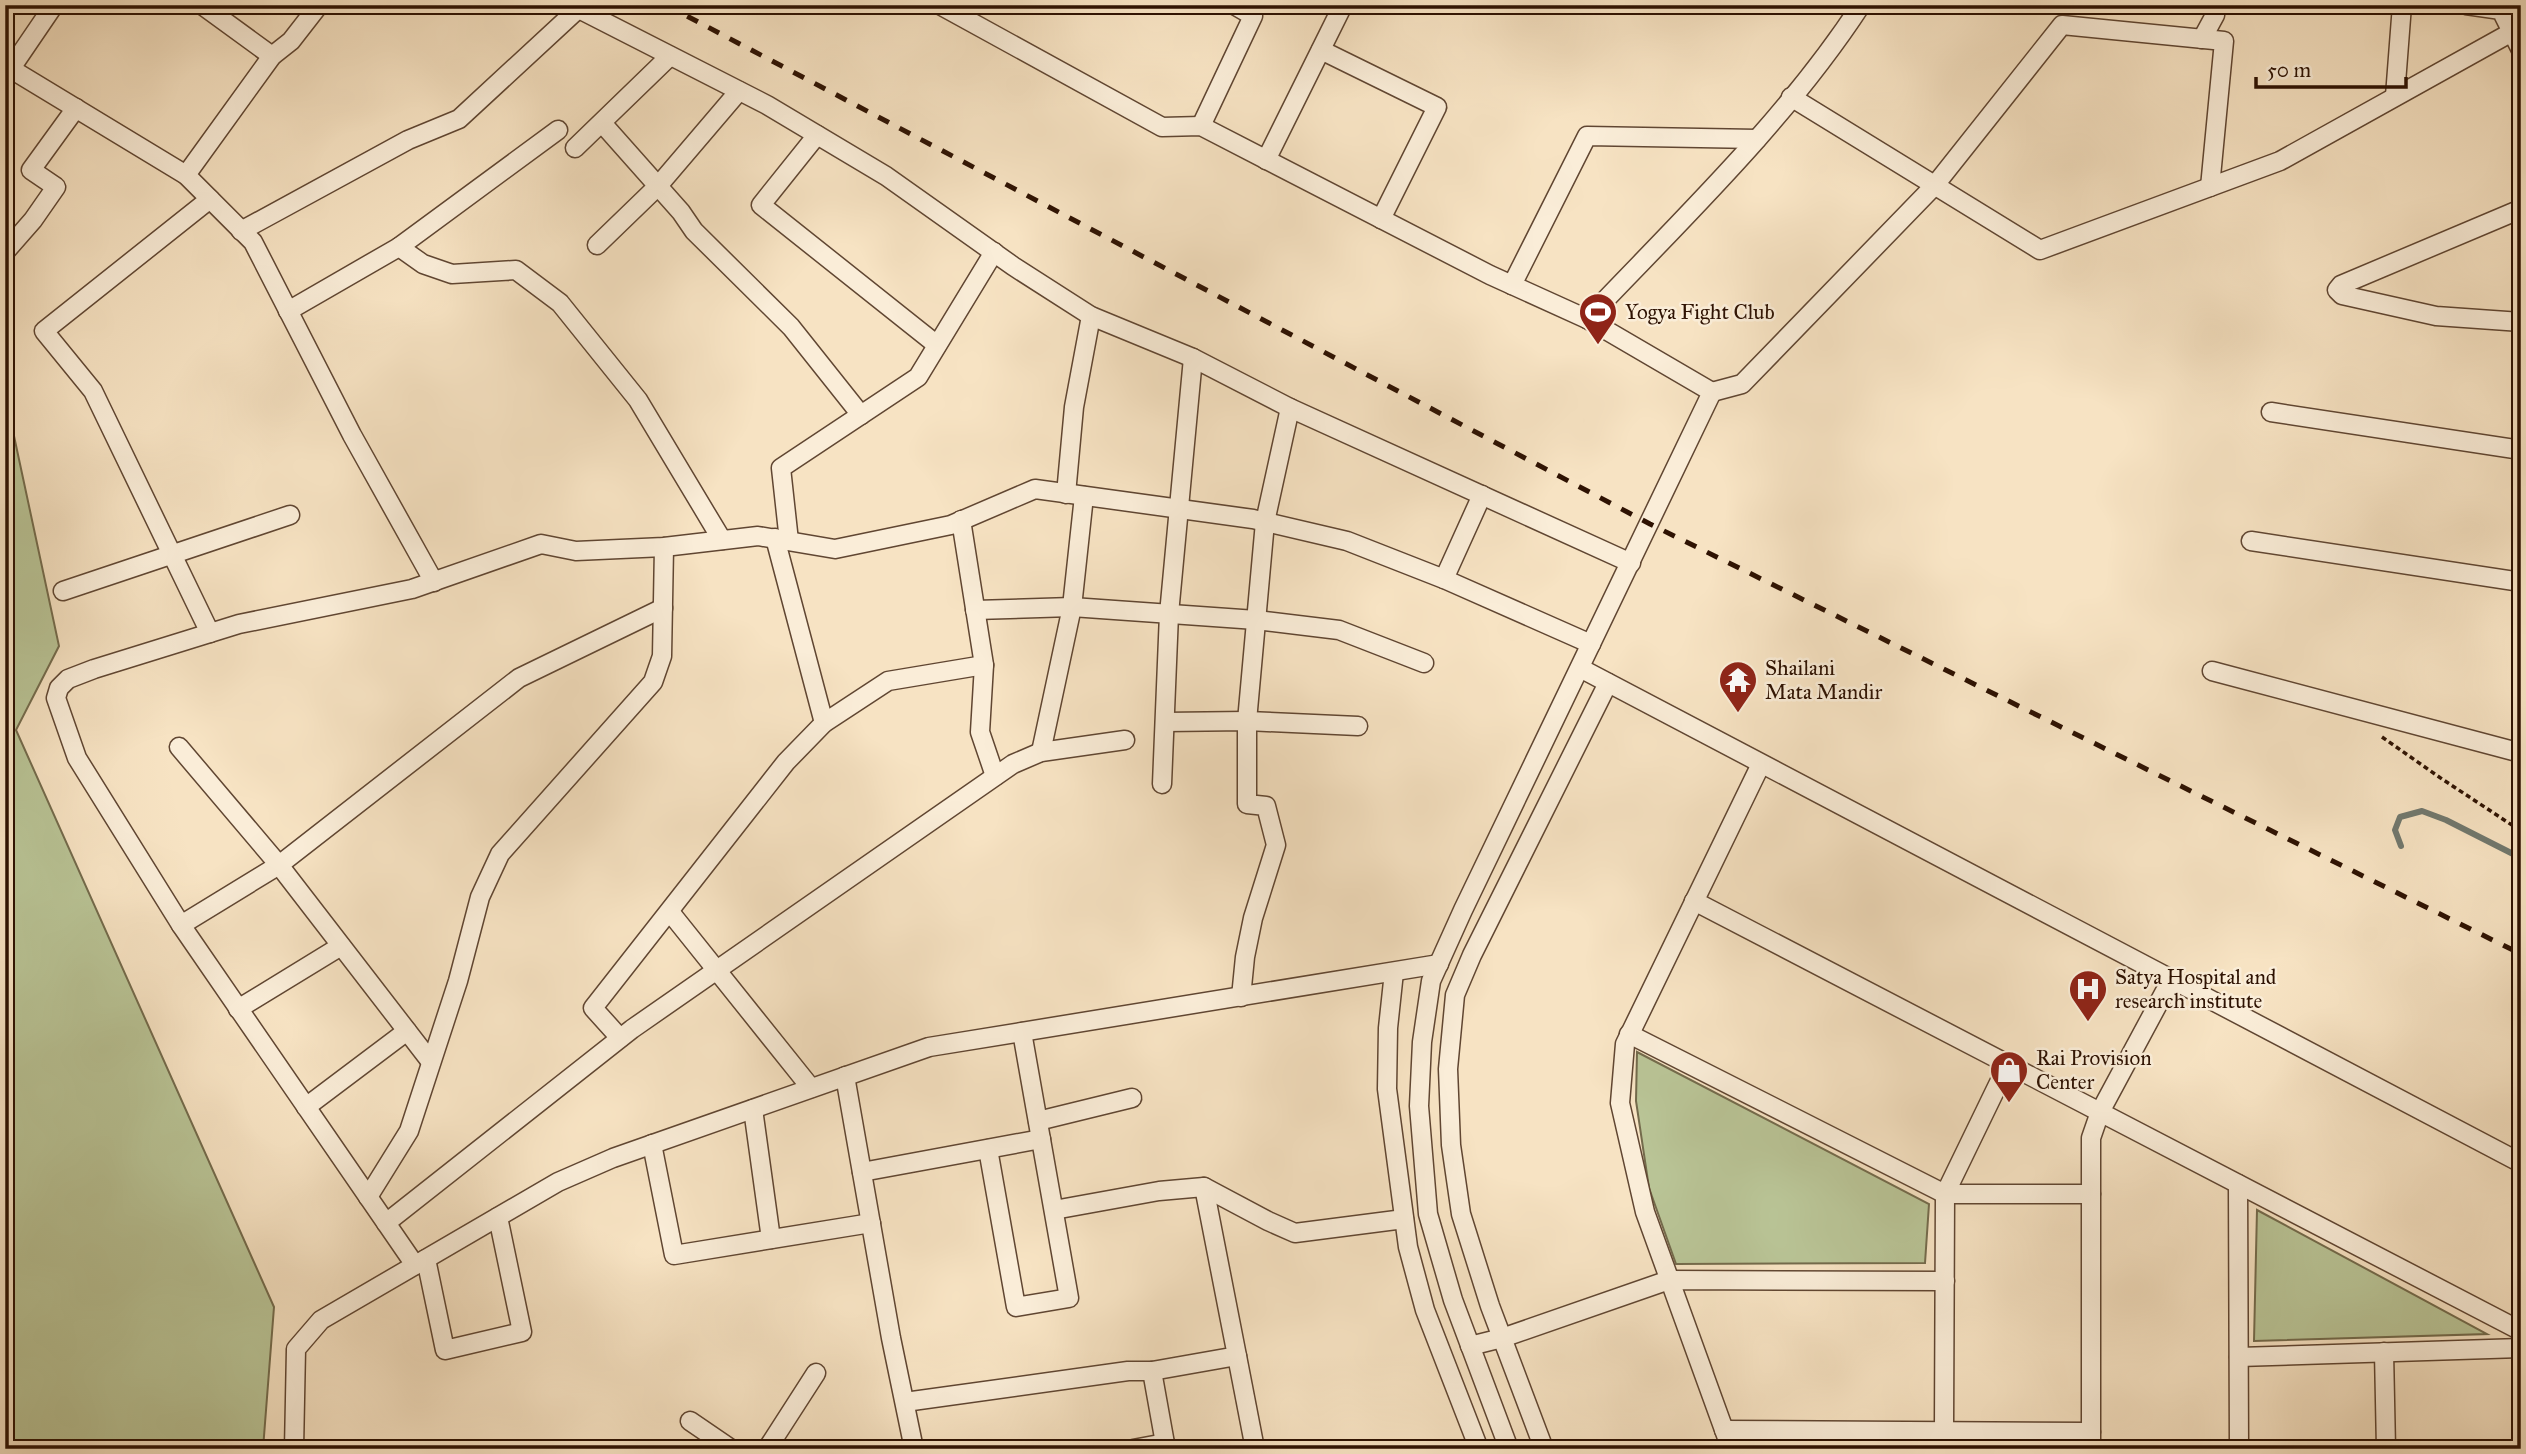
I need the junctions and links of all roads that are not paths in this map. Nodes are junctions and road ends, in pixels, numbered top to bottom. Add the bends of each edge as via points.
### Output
1 (54, 5) edge
2 (202, 5) edge
3 (319, 5) edge
4 (940, 5) edge
5 (1234, 5) edge
6 (1343, 5) edge
7 (1861, 5) edge
8 (2216, 5) edge
9 (2402, 5) edge
10 (2466, 5) edge
11 (574, 7) edge
12 (2516, 29) edge
13 (2202, 39) junction
14 (1321, 50) junction
15 (2521, 50) edge
16 (272, 56) junction
17 (670, 56) junction
18 (8, 73) edge
19 (739, 91) junction
20 (2395, 96) junction
21 (1791, 97) junction
22 (76, 108) junction
23 (602, 123) junction
24 (1201, 126) junction
25 (558, 131) dead end
26 (817, 135) junction
27 (1757, 139) junction
28 (575, 148) dead end
29 (1266, 160) junction
30 (186, 175) junction
31 (1935, 185) junction
32 (658, 186) junction
33 (2210, 187) junction
34 (210, 200) junction
35 (2521, 209) edge
36 (1381, 219) junction
37 (241, 230) junction
38 (597, 245) dead end
39 (399, 247) junction
40 (5, 252) edge
41 (994, 252) junction
42 (1512, 285) junction
43 (288, 311) junction
44 (1091, 316) junction
45 (1587, 319) junction
46 (2521, 322) edge
47 (937, 345) junction
48 (1193, 358) junction
49 (1712, 392) junction
50 (1290, 408) junction
51 (2271, 412) dead end
52 (861, 415) junction
53 (2521, 450) edge
54 (1075, 495) junction
55 (1482, 495) junction
56 (1179, 510) junction
57 (290, 515) dead end
58 (961, 520) junction
59 (1265, 522) junction
60 (722, 540) junction
61 (782, 540) junction
62 (2251, 541) dead end
63 (664, 547) junction
64 (172, 554) junction
65 (1631, 563) junction
66 (1444, 579) junction
67 (433, 582) junction
68 (2521, 582) edge
69 (63, 591) dead end
70 (1072, 607) junction
71 (663, 608) junction
72 (975, 610) junction
73 (1169, 614) junction
74 (1256, 620) junction
75 (210, 633) junction
76 (1591, 644) junction
77 (1424, 663) dead end
78 (984, 665) junction
79 (1580, 668) junction
80 (2211, 671) dead end
81 (1608, 683) junction
82 (1247, 721) junction
83 (1165, 722) junction
84 (824, 723) junction
85 (1358, 726) dead end
86 (1125, 740) dead end
87 (178, 747) dead end
88 (1041, 752) junction
89 (2521, 753) edge
90 (1761, 764) junction
91 (995, 776) junction
92 (1162, 784) dead end
93 (279, 865) junction
94 (1694, 901) junction
95 (670, 912) junction
96 (181, 925) junction
97 (341, 946) junction
98 (1438, 964) junction
99 (716, 971) junction
100 (1394, 972) junction
101 (2171, 979) junction
102 (1241, 997) junction
103 (238, 1009) junction
104 (408, 1031) junction
105 (1022, 1032) junction
106 (1629, 1034) junction
107 (620, 1038) junction
108 (431, 1062) junction
109 (2008, 1064) junction
110 (845, 1076) junction
111 (811, 1088) junction
112 (1132, 1098) dead end
113 (306, 1107) junction
114 (753, 1109) junction
115 (2100, 1112) junction
116 (1040, 1130) junction
117 (652, 1144) junction
118 (988, 1149) junction
119 (2521, 1163) edge
120 (862, 1172) junction
121 (2238, 1184) junction
122 (1204, 1187) junction
123 (1945, 1194) junction
124 (2091, 1194) junction
125 (368, 1196) junction
126 (1054, 1210) junction
127 (498, 1217) junction
128 (1404, 1219) junction
129 (386, 1223) junction
130 (871, 1223) junction
131 (771, 1239) junction
132 (420, 1262) junction
133 (1669, 1280) junction
134 (1944, 1281) junction
135 (2521, 1331) edge
136 (1502, 1338) junction
137 (1470, 1346) junction
138 (2521, 1348) edge
139 (2384, 1352) junction
140 (1237, 1356) junction
141 (2239, 1357) junction
142 (1152, 1371) junction
143 (816, 1373) dead end
144 (905, 1402) junction
145 (690, 1420) dead end
146 (1724, 1430) junction
147 (1944, 1430) junction
148 (2091, 1441) edge
149 (1166, 1446) edge
150 (294, 1449) edge
151 (731, 1449) edge
152 (766, 1449) edge
153 (914, 1449) edge
154 (1133, 1449) edge
155 (1255, 1449) edge
156 (1479, 1449) edge
157 (1509, 1449) edge
158 (1544, 1449) edge
159 (1731, 1449) edge
160 (2239, 1449) edge
161 (2386, 1449) edge

1 - 18 street
2 - 16 street
3 - 16 street via 291,41
4 - 24 street via 1162,127
5 - 24 street via 1252,16
6 - 14 street
7 - 21 street
8 - 13 street
9 - 20 street
10 - 12 street via 2501,10
11 - 17 street
11 - 37 street via 458,119 408,140
12 - 15 street
12 - 20 street
13 - 31 street via 2063,26
13 - 33 street via 2224,41
14 - 29 street
14 - 36 street via 1437,107
16 - 30 street
17 - 19 street
17 - 23 street
18 - 22 street
19 - 26 street
19 - 32 street
20 - 33 street via 2280,161
21 - 27 street
21 - 31 street
22 - 30 street
22 - 40 street via 31,170 56,187
23 - 28 street
23 - 32 street
24 - 29 street
25 - 39 street
26 - 41 street via 886,176
26 - 47 street via 761,205
27 - 42 street via 1587,136
27 - 45 street
29 - 36 street
30 - 34 street
31 - 33 street via 2040,250
31 - 49 street via 1742,384
32 - 38 street
32 - 52 street via 694,231 790,327
34 - 37 street
34 - 64 street via 44,331 93,391
35 - 46 street via 2337,290 2342,295 2436,316
36 - 42 street
37 - 43 street via 253,242
39 - 43 street
39 - 60 street via 423,264 452,274 516,270 560,303 638,400
41 - 44 street
41 - 47 street
42 - 45 street
43 - 67 street
44 - 48 street
44 - 54 street via 1074,407
45 - 49 street
47 - 52 street via 918,377
48 - 50 street
48 - 56 street
49 - 65 street
50 - 55 street
50 - 59 street
51 - 53 street
52 - 61 street via 781,468
54 - 56 street
54 - 58 street via 1035,489
54 - 70 street
55 - 65 street
55 - 66 street
56 - 59 street
56 - 73 street
57 - 64 street
58 - 61 street via 835,549
58 - 72 street
59 - 66 street via 1347,541
59 - 74 street
60 - 61 street via 758,536
60 - 63 street
61 - 84 street
62 - 68 street
63 - 67 street via 576,551 541,544
63 - 71 street
64 - 69 street
64 - 75 street
65 - 76 street
66 - 76 street
67 - 75 street
70 - 72 street
70 - 73 street
70 - 88 street
71 - 93 street via 519,678
71 - 108 street via 662,656 653,682 500,854 480,897
72 - 78 street
73 - 74 street
73 - 83 street
74 - 77 street via 1339,630
74 - 82 street
75 - 96 street via 68,679 56,698 77,758
76 - 79 street
78 - 84 street via 888,681
78 - 91 street via 980,732
79 - 81 street
79 - 98 street
80 - 89 street
81 - 90 street
81 - 136 street via 1455,995 1448,1069 1451,1145 1461,1214
82 - 83 street
82 - 85 street
82 - 102 street via 1247,803 1266,806 1276,845 1253,918
83 - 92 street
84 - 95 street via 786,762
86 - 88 street
87 - 93 street
88 - 91 street
90 - 94 street
90 - 101 street
91 - 99 street
93 - 96 street
93 - 97 street
94 - 106 street
94 - 109 street
95 - 99 street
95 - 107 street via 593,1008
96 - 103 street
97 - 103 street
97 - 104 street
98 - 100 street
98 - 137 street via 1422,1042 1427,1214
99 - 107 street
99 - 111 street
100 - 102 street
100 - 128 street via 1387,1089
101 - 115 street
101 - 119 street
102 - 105 street
103 - 113 street
104 - 108 street
104 - 113 street
105 - 110 street via 929,1047
105 - 116 street
106 - 123 street
106 - 133 street via 1620,1103 1644,1212
107 - 129 street
108 - 125 street via 409,1131
109 - 115 street
109 - 123 street
110 - 111 street
110 - 120 street
111 - 114 street
112 - 116 street
113 - 125 street
114 - 117 street
114 - 131 street
115 - 121 street
115 - 124 street via 2091,1138
116 - 118 street
116 - 126 street
117 - 127 street via 558,1182
117 - 131 street via 674,1255
118 - 120 street
118 - 126 street via 1016,1307 1069,1298
120 - 130 street
121 - 135 street
121 - 141 street
122 - 126 street
122 - 128 street via 1295,1233
122 - 140 street
123 - 124 street
123 - 134 street
124 - 148 street
125 - 129 street
127 - 132 street
127 - 132 street via 522,1332 446,1350
128 - 156 street via 1425,1310
129 - 132 street
130 - 131 street
130 - 144 street
132 - 150 street via 321,1320 296,1349
133 - 134 street
133 - 136 street
133 - 146 street
134 - 147 street
136 - 137 street
136 - 158 street
137 - 157 street
138 - 139 street
139 - 141 street
139 - 161 street
140 - 142 street
140 - 155 street
141 - 160 street
142 - 144 street
142 - 149 street
143 - 152 street
144 - 153 street
145 - 151 street
146 - 147 street
146 - 159 street
147 - 148 street
149 - 154 street

